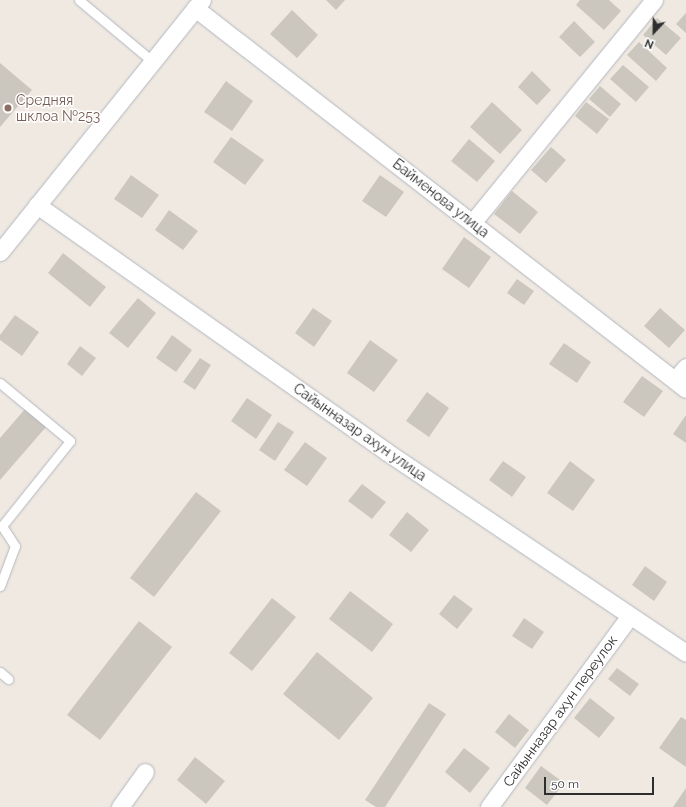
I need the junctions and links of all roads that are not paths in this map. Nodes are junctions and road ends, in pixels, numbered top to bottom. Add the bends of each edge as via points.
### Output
1 (79, 0) edge
2 (654, 0) edge
3 (198, 4) edge
4 (152, 61) junction
5 (37, 205) junction
6 (472, 223) junction
7 (0, 252) edge
8 (686, 367) edge
9 (0, 383) edge
10 (680, 385) edge
11 (1, 525) edge
12 (0, 586) edge
13 (630, 616) junction
14 (686, 653) edge
15 (0, 672) edge
16 (8, 679) dead end
17 (145, 772) dead end
18 (120, 807) edge
19 (489, 807) edge

1 - 4 lane
2 - 6 street
3 - 4 street
3 - 6 street, Байменова улица
4 - 5 street
5 - 7 street
5 - 13 street, Сайынназар ахун улица via 387,452
6 - 10 street, Байменова улица
8 - 10 street
9 - 11 lane via 70,441
11 - 12 lane via 15,546
13 - 14 street, Сайынназар ахун улица
13 - 19 street, Сайынназар ахун переулок
15 - 16 lane
17 - 18 street

